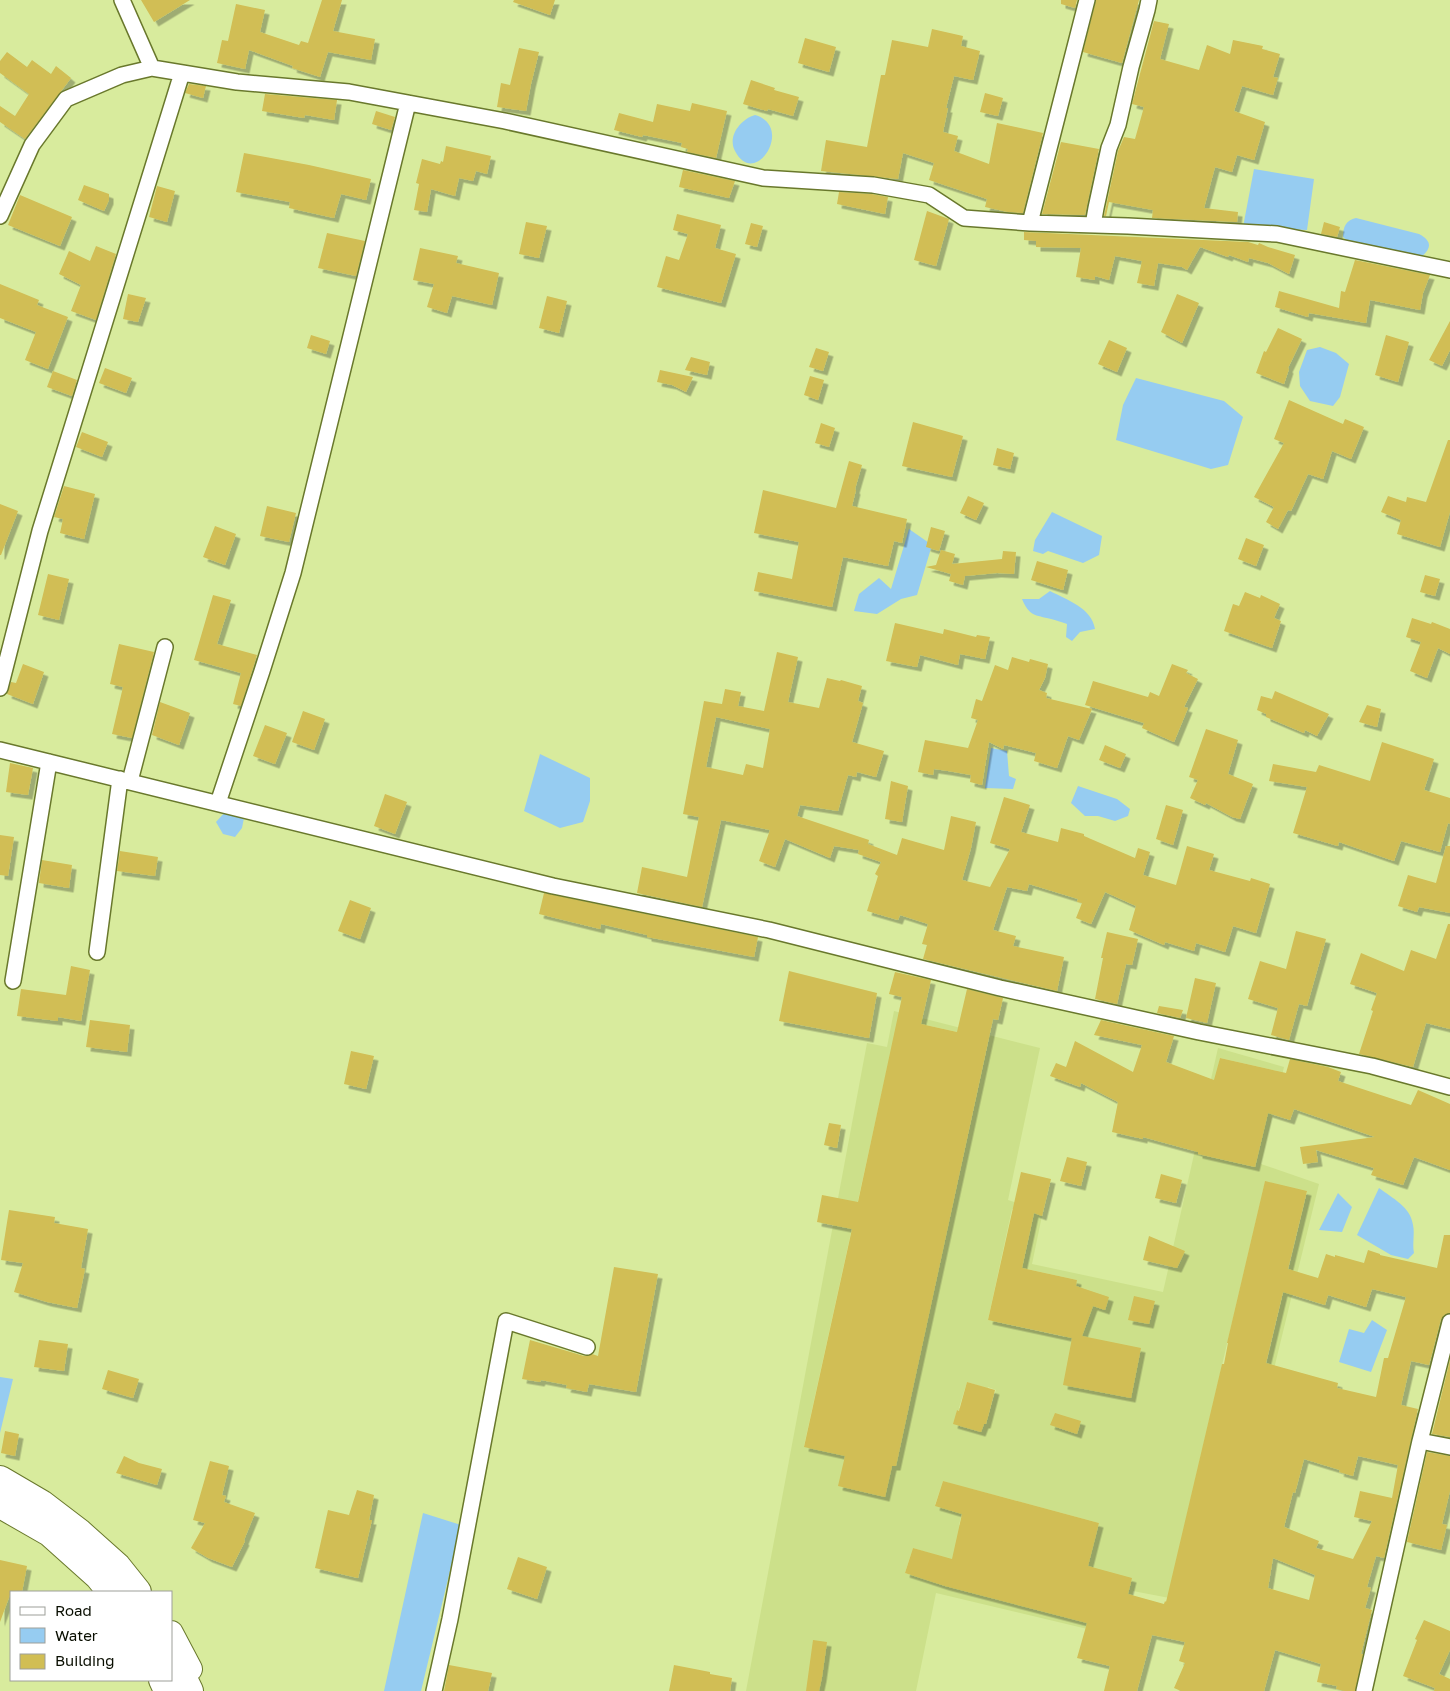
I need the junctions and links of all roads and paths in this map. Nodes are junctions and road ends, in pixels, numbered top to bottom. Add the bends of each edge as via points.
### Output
1 (122, 0) edge
2 (1087, 0) edge
3 (1148, 0) edge
4 (152, 68) junction
5 (182, 73) junction
6 (408, 103) junction
7 (0, 216) edge
8 (1030, 223) junction
9 (1094, 225) junction
10 (1450, 270) edge
11 (165, 647) dead end
12 (0, 688) edge
13 (0, 750) edge
14 (49, 762) junction
15 (125, 780) junction
16 (218, 803) junction
17 (97, 952) dead end
18 (13, 981) dead end
19 (1450, 1088) edge
20 (1450, 1322) edge
21 (587, 1347) dead end
22 (1420, 1441) junction
23 (1450, 1447) edge
24 (0, 1470) edge
25 (0, 1480) edge
26 (0, 1496) edge
27 (0, 1506) edge
28 (108, 1591) edge
29 (119, 1591) edge
30 (136, 1591) edge
31 (149, 1591) edge
32 (172, 1635) edge
33 (172, 1656) edge
34 (189, 1691) edge
35 (200, 1691) edge
36 (434, 1691) edge
37 (1364, 1691) edge

1 - 4 street
2 - 8 street
3 - 9 street via 1118,125 1109,148
4 - 5 street
4 - 7 street via 122,75 66,99 32,145
5 - 6 street via 237,82 349,92
5 - 12 street via 40,531
6 - 8 street via 506,121 763,178 873,185 930,195 964,218
6 - 16 street via 293,573
8 - 9 street
9 - 10 street via 1277,234
11 - 15 street
13 - 14 street
14 - 15 street
14 - 18 street
15 - 16 street
15 - 17 street
16 - 19 street via 553,886 769,930 1000,988 1372,1066
20 - 22 street
21 - 36 street via 506,1321
22 - 23 street
22 - 37 street
24 - 31 main road via 86,1526
25 - 30 highway via 79,1533 117,1567
26 - 29 highway via 35,1515 68,1539 106,1574
27 - 28 main road via 49,1534
32 - 35 main road
33 - 34 highway

